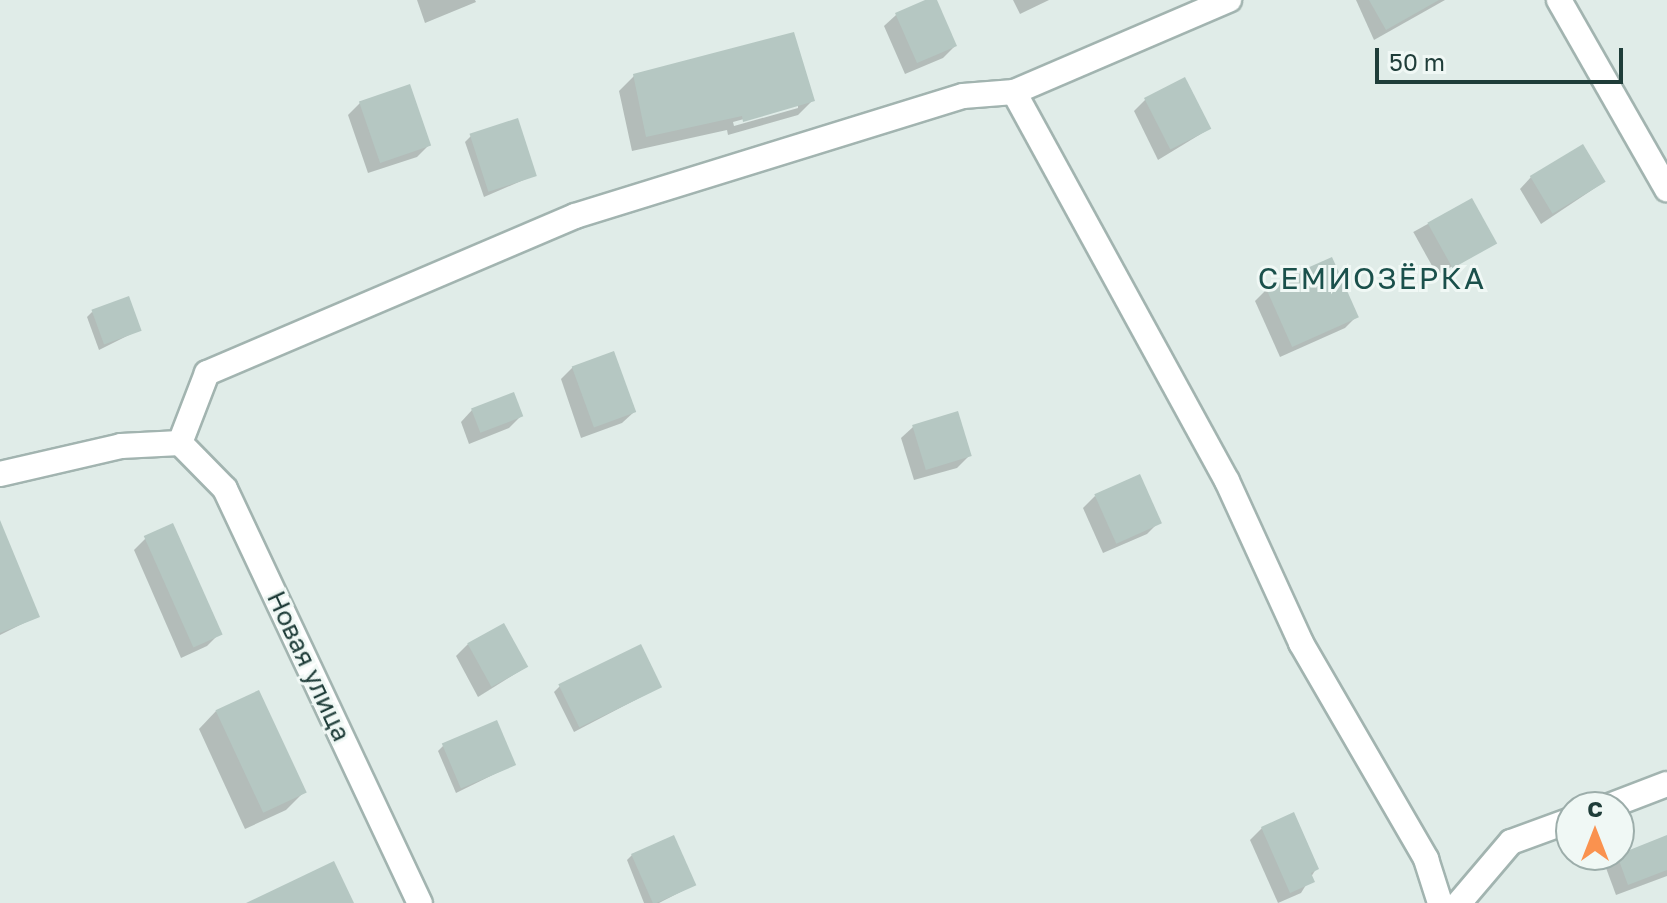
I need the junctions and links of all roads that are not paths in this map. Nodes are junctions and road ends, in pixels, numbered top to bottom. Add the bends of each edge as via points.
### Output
1 (1229, 0) edge
2 (1559, 0) edge
3 (1014, 92) junction
4 (1667, 189) edge
5 (180, 443) junction
6 (0, 474) edge
7 (1667, 784) edge
8 (1635, 796) edge
9 (1555, 826) edge
10 (420, 903) edge
11 (1440, 903) edge
12 (1459, 903) edge

1 - 3 street
2 - 4 street
3 - 5 street via 963,96 575,216 207,373
3 - 11 street via 1227,481 1301,643 1426,859
5 - 6 street via 121,446
5 - 10 street, Новая улица via 225,489
7 - 8 street
9 - 12 street via 1511,842

